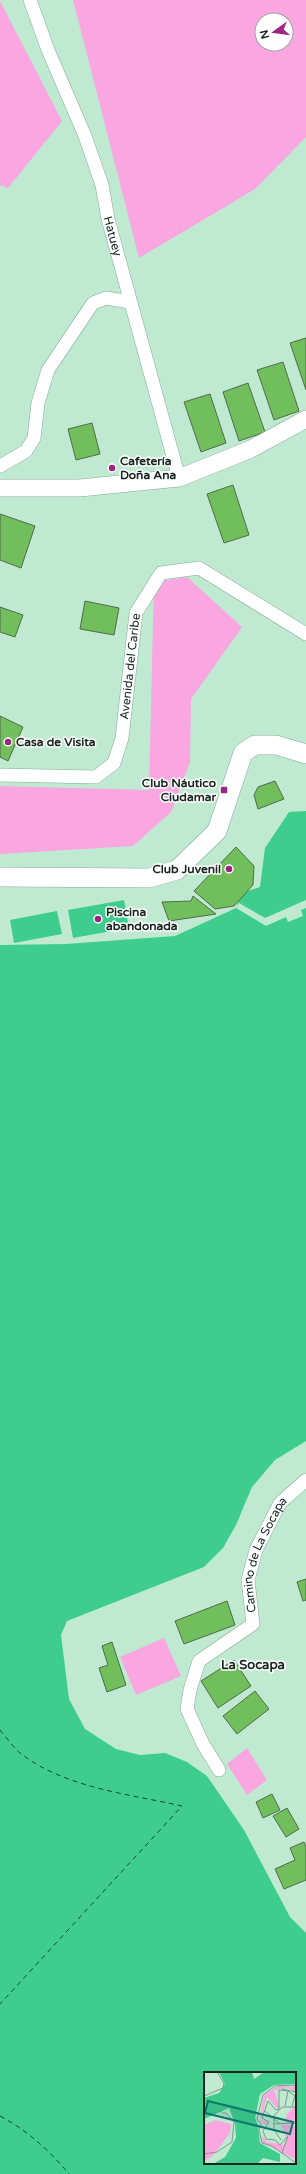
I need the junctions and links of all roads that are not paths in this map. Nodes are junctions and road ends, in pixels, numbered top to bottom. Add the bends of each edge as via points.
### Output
1 (30, 0) edge
2 (130, 302) junction
3 (306, 419) edge
4 (0, 466) edge
5 (179, 478) junction
6 (0, 488) edge
7 (306, 634) edge
8 (306, 754) edge
9 (0, 775) edge
10 (0, 877) edge
11 (306, 1480) edge
12 (219, 1770) dead end

1 - 2 street, Hatuey via 102,185 108,219
2 - 4 street via 106,298 93,303 48,370 38,403 34,438 26,451
2 - 5 street, Hatuey
3 - 5 street via 251,449
5 - 6 street via 80,488
7 - 9 street, Avenida del Caribe via 199,568 160,573 136,613 122,738 114,762 96,777
8 - 10 main road via 276,745 255,746 243,753 217,831 177,870 149,878
11 - 12 street, Camino de La Socapa via 280,1504 256,1550 248,1580 253,1624 199,1661 190,1690 187,1709 203,1744

